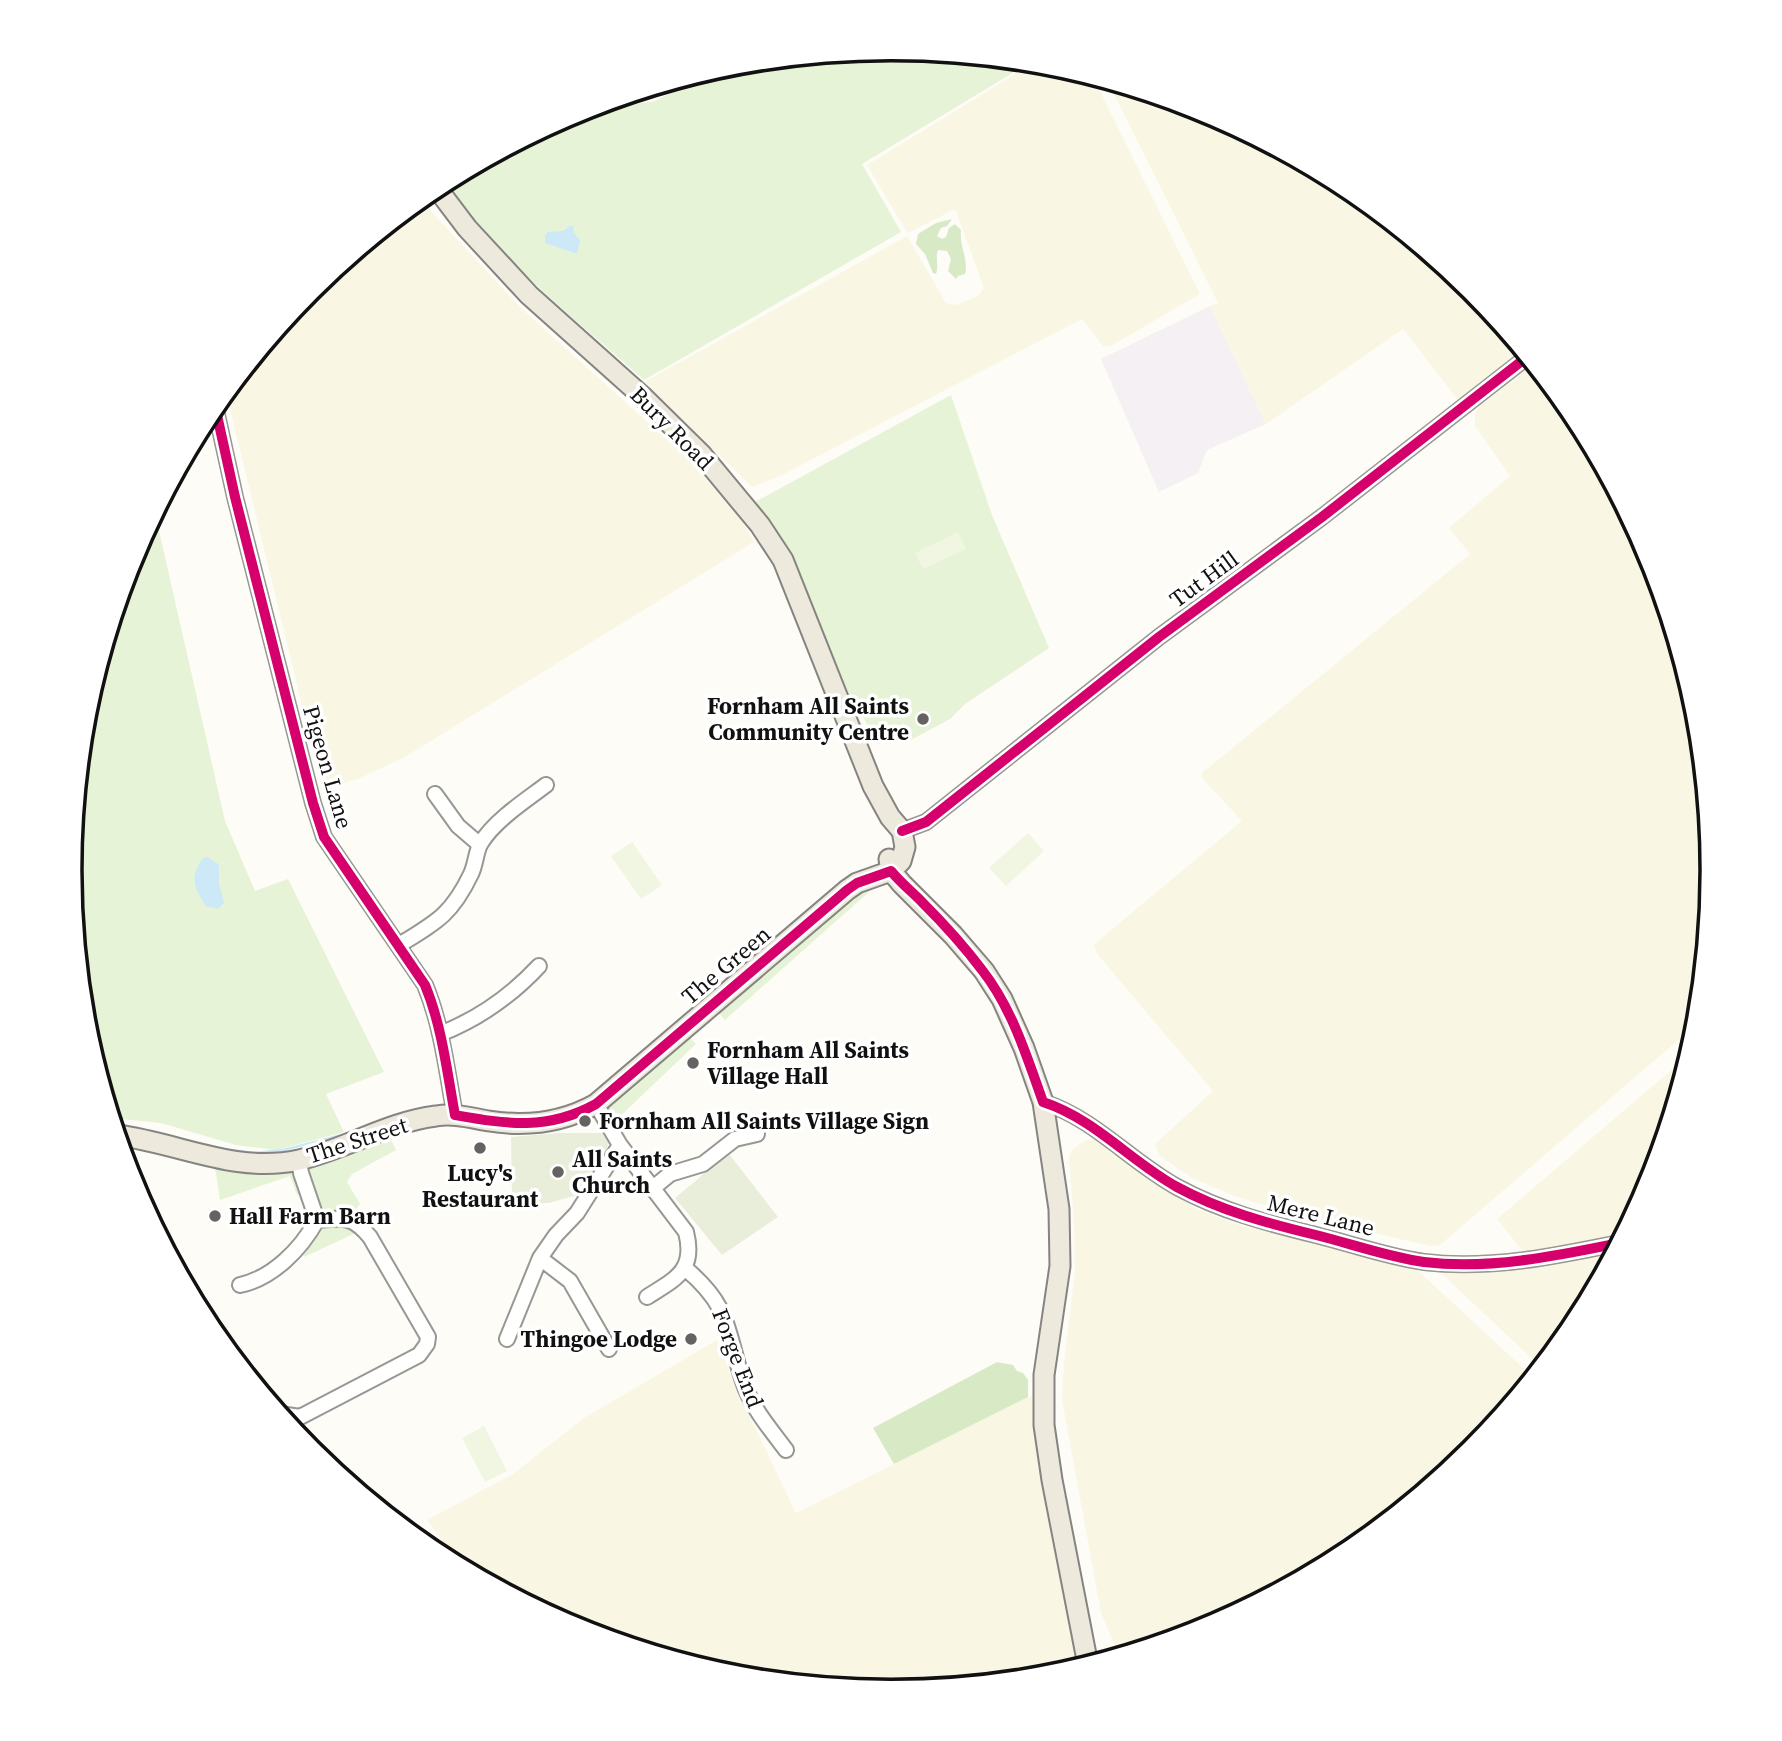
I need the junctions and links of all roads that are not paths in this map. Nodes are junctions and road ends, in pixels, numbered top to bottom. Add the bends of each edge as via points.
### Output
1 (443, 197) edge
2 (1520, 362) edge
3 (218, 421) edge
4 (546, 785) dead end
5 (435, 794) dead end
6 (902, 831) junction
7 (480, 844) junction
8 (891, 871) junction
9 (399, 945) junction
10 (539, 966) dead end
11 (440, 1034) junction
12 (1043, 1102) junction
13 (596, 1104) junction
14 (455, 1115) junction
15 (757, 1134) dead end
16 (127, 1137) edge
17 (620, 1145) junction
18 (299, 1160) junction
19 (653, 1188) junction
20 (317, 1220) junction
21 (1608, 1245) edge
22 (540, 1258) junction
23 (686, 1269) junction
24 (240, 1284) dead end
25 (647, 1297) dead end
26 (507, 1339) dead end
27 (609, 1349) dead end
28 (295, 1417) edge
29 (786, 1450) dead end
30 (1086, 1655) edge

1 - 6 main road, Bury Road via 529,295 677,429 760,525 783,559 873,786
2 - 6 street, Tut Hill via 1149,645 926,822
3 - 9 street, Pigeon Lane via 324,837
4 - 7 street via 509,813
5 - 7 street via 458,826
6 - 8 main road via 905,847 901,861
7 - 9 street via 455,905
8 - 12 main road via 984,971 1002,999
8 - 13 main road, The Green via 847,890
9 - 11 street, Pigeon Lane via 425,985
10 - 11 street via 504,999 467,1024
11 - 14 street, Pigeon Lane
12 - 21 street, Mere Lane via 1079,1117 1163,1179 1247,1218 1436,1263 1506,1262
12 - 30 main road via 1059,1209 1060,1266 1044,1375 1044,1425
13 - 14 main road, The Street via 569,1117 527,1124
13 - 17 street
14 - 18 main road, The Street via 415,1120
15 - 19 street via 735,1139 703,1164 670,1174
16 - 18 main road, The Street via 226,1161 263,1164
17 - 19 street
17 - 22 street via 577,1213
18 - 20 street
19 - 23 street via 686,1233 690,1246
20 - 24 street via 286,1259 255,1282
20 - 28 street via 344,1218 362,1227 428,1337 419,1355
22 - 26 street
22 - 27 street via 570,1281
23 - 25 street
23 - 29 street, Forge End via 716,1300 728,1324 745,1387

